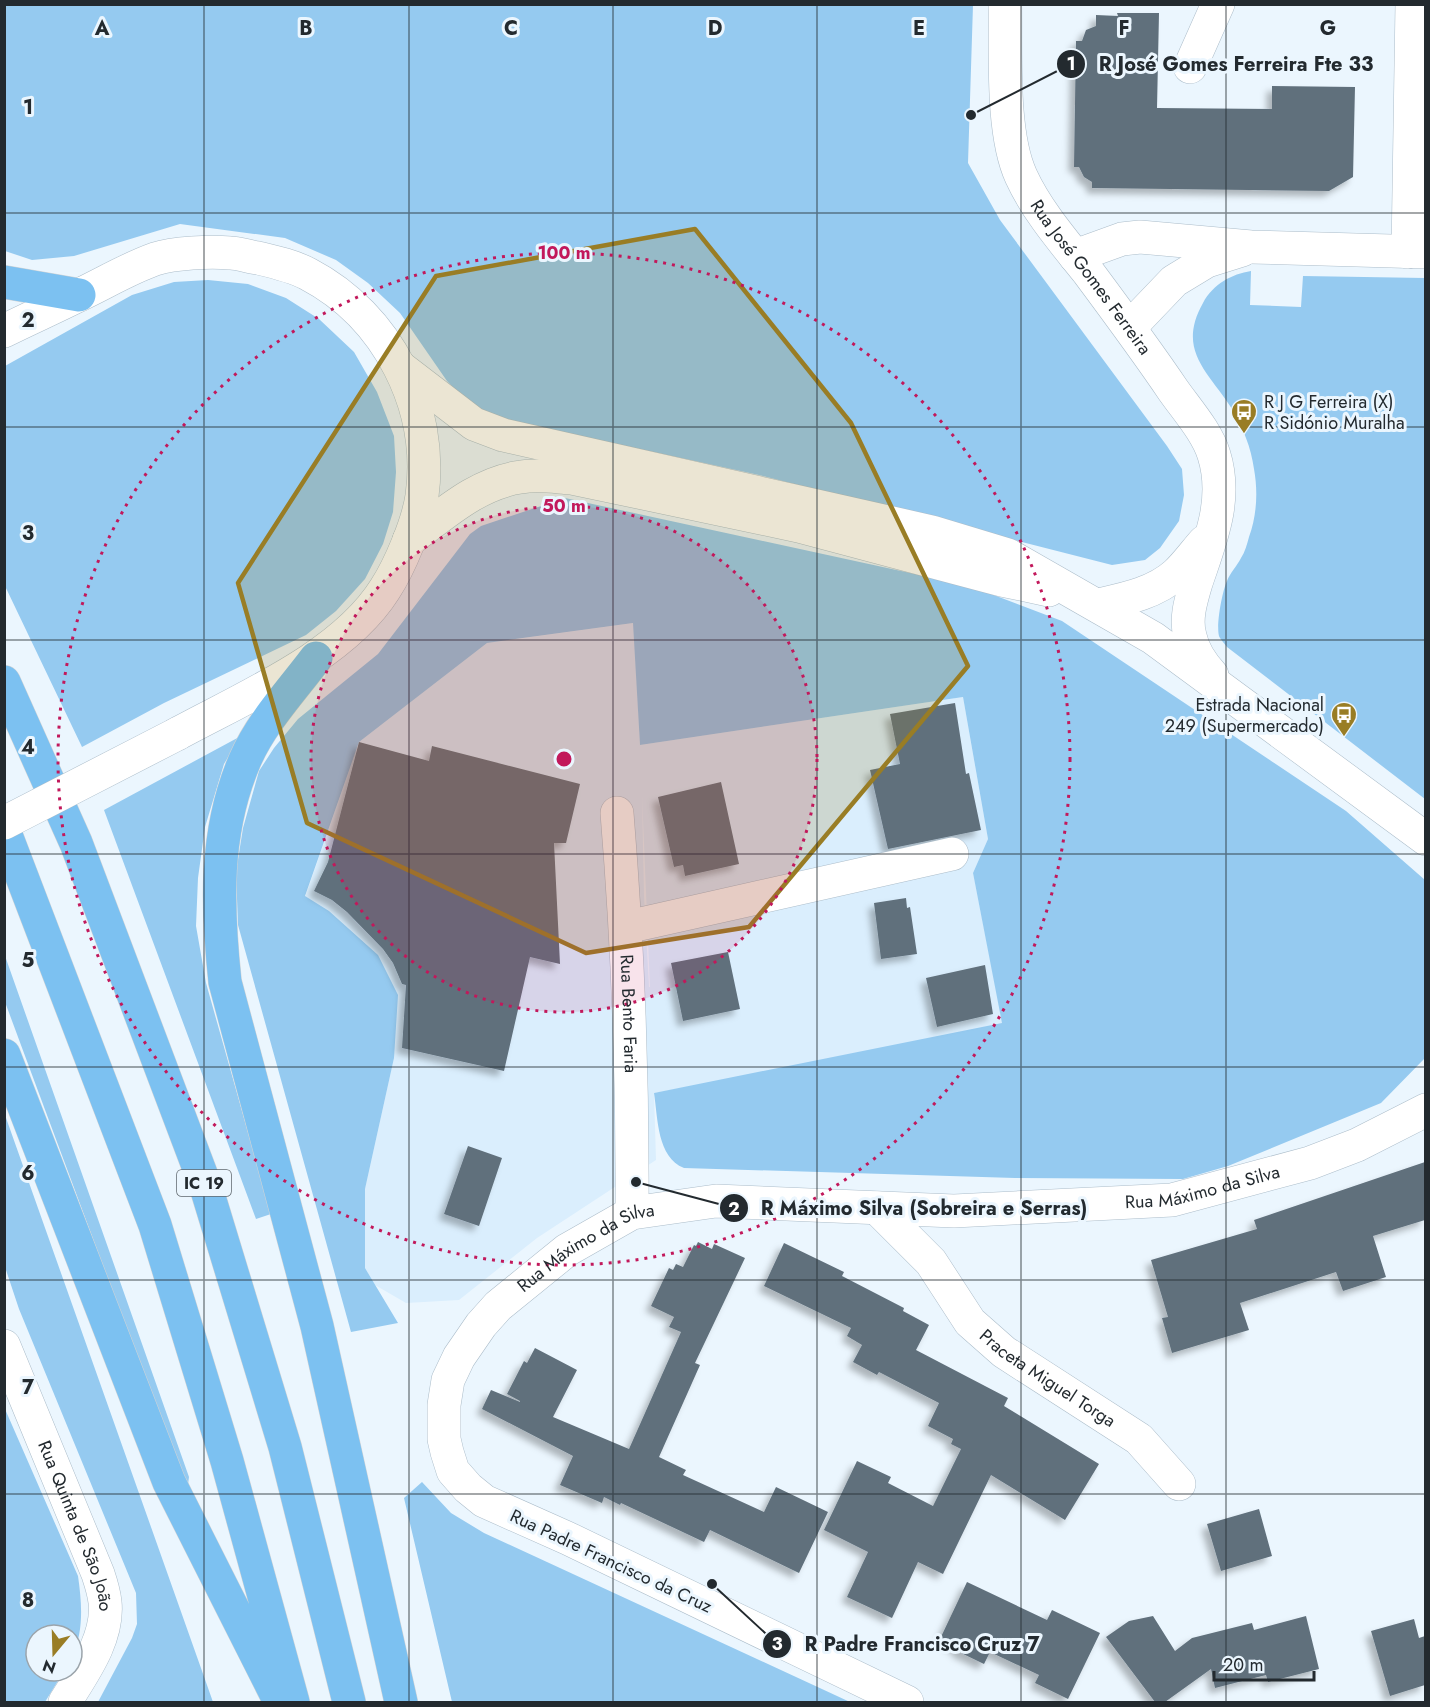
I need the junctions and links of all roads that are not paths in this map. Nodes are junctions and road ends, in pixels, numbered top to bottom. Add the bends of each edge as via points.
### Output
1 (1005, 4) edge
2 (1218, 4) edge
3 (1412, 4) edge
4 (1190, 67) dead end
5 (1251, 247) junction
6 (1417, 252) edge
7 (1075, 256) junction
8 (4, 282) edge
9 (79, 296) junction
10 (1130, 327) junction
11 (7, 330) edge
12 (401, 368) junction
13 (1212, 532) junction
14 (409, 540) junction
15 (1089, 601) junction
16 (316, 658) junction
17 (4, 682) edge
18 (1222, 688) junction
19 (617, 813) dead end
20 (4, 823) edge
21 (4, 830) edge
22 (1424, 840) edge
23 (952, 854) dead end
24 (627, 927) junction
25 (4, 1055) edge
26 (1425, 1110) edge
27 (877, 1208) junction
28 (954, 1211) junction
29 (632, 1213) junction
30 (931, 1262) junction
31 (4, 1346) edge
32 (453, 1471) joint
33 (1179, 1484) dead end
34 (65, 1702) edge
35 (280, 1702) edge
36 (293, 1702) edge
37 (349, 1702) edge
38 (401, 1702) edge
39 (906, 1702) edge

1 - 7 street, Rua José Gomes Ferreira via 1012,149 1020,175 1038,207
2 - 4 street
3 - 6 street
5 - 6 street
5 - 7 street via 1140,237
5 - 10 street via 1207,261 1174,281
7 - 10 street, Rua José Gomes Ferreira
8 - 9 highway
9 - 11 street
9 - 12 street via 156,259 231,253 276,262 334,289 359,310
10 - 13 street, Rua José Gomes Ferreira via 1214,453 1220,499
12 - 14 street via 423,443 422,498
12 - 15 street via 474,424 502,435 932,532 1008,555
13 - 15 street, Rua José Gomes Ferreira via 1176,574 1151,590 1130,598
13 - 18 street, Rua José Gomes Ferreira via 1188,617 1190,636 1200,661
14 - 15 street via 464,499 492,485 520,477 572,478 799,526
14 - 16 street via 385,590 364,615
15 - 18 street via 1153,638
16 - 20 street, bridge
16 - 38 highway via 268,722 246,759 231,800 222,839 219,927 225,982 317,1326
17 - 37 highway, IC 19 via 76,843 206,1187 285,1447
18 - 22 street
19 - 24 street, Rua Bento Faria
21 - 36 highway via 155,1225 227,1461
23 - 24 street
24 - 29 street, Rua Bento Faria
25 - 35 highway via 169,1482
26 - 28 street, Rua Máximo da Silva via 1357,1145 1310,1163 1172,1200
27 - 28 street, Rua Máximo da Silva
27 - 29 street, Rua Máximo da Silva via 716,1201
27 - 30 street, Praceta Miguel Torga
28 - 30 street
29 - 32 street, Rua Máximo da Silva via 567,1250 498,1306 481,1325 448,1380 444,1439
30 - 33 street, Praceta Miguel Torga via 970,1322 1004,1352 1139,1439
31 - 34 street, Rua Quinta de São João via 98,1574 106,1603 102,1635
32 - 39 street, Rua Padre Francisco da Cruz via 484,1501

